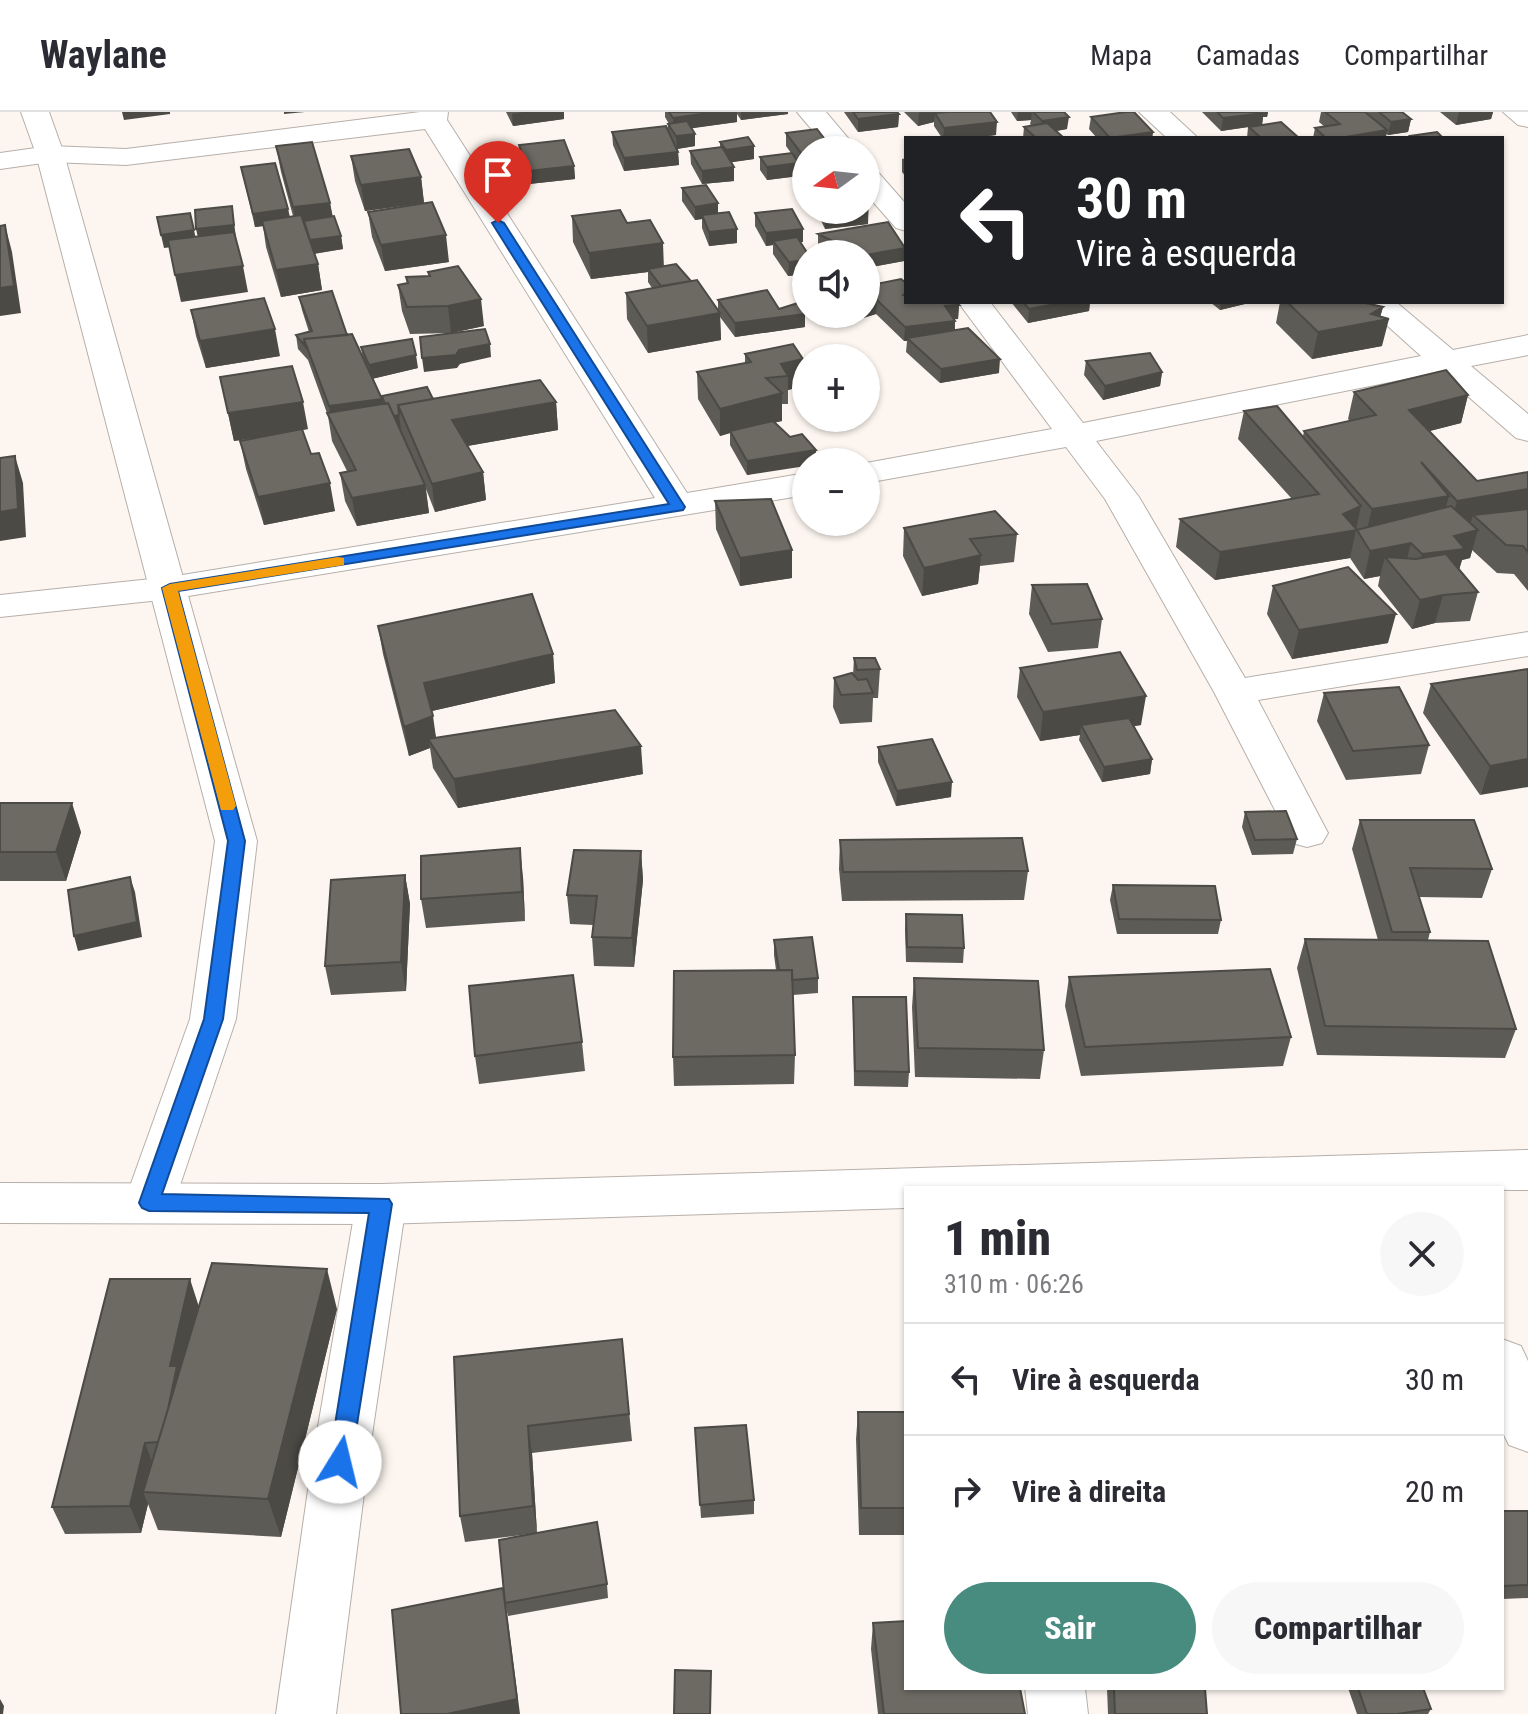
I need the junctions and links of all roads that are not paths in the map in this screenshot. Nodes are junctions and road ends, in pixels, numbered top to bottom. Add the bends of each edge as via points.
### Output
1 (35, 112) edge
2 (811, 112) edge
3 (1153, 112) edge
4 (1517, 112) edge
5 (433, 116) edge
6 (1528, 119) edge
7 (832, 136) edge
8 (1182, 136) edge
9 (0, 161) edge
10 (45, 175) junction
11 (880, 192) edge
12 (904, 220) edge
13 (976, 304) edge
14 (1379, 304) edge
15 (1528, 345) edge
16 (1445, 360) junction
17 (1528, 431) edge
18 (1074, 435) junction
19 (880, 470) edge
20 (792, 487) edge
21 (678, 507) junction
22 (170, 588) junction
23 (0, 606) edge
24 (1528, 644) edge
25 (1234, 692) junction
26 (1307, 833) dead end
27 (1528, 1170) edge
28 (1430, 1180) edge
29 (987, 1186) edge
30 (904, 1188) edge
31 (0, 1203) edge
32 (149, 1203) junction
33 (381, 1204) junction
34 (1504, 1367) edge
35 (1528, 1428) edge
36 (1055, 1690) edge
37 (306, 1714) edge
38 (1058, 1714) edge

1 - 10 street
2 - 7 street
3 - 8 street
4 - 6 street
5 - 10 street via 126,157
5 - 21 street
9 - 10 street
10 - 22 street
11 - 12 street
13 - 18 street
14 - 16 street
15 - 16 street
16 - 17 street
16 - 18 street
18 - 19 street
18 - 25 street via 1121,497
20 - 21 street
21 - 22 street
22 - 23 street
22 - 32 street via 236,841 213,1019
24 - 25 street
25 - 26 street
27 - 28 street
28 - 29 street
30 - 33 street
31 - 32 street
32 - 33 street
33 - 37 street
34 - 35 street
36 - 38 street

